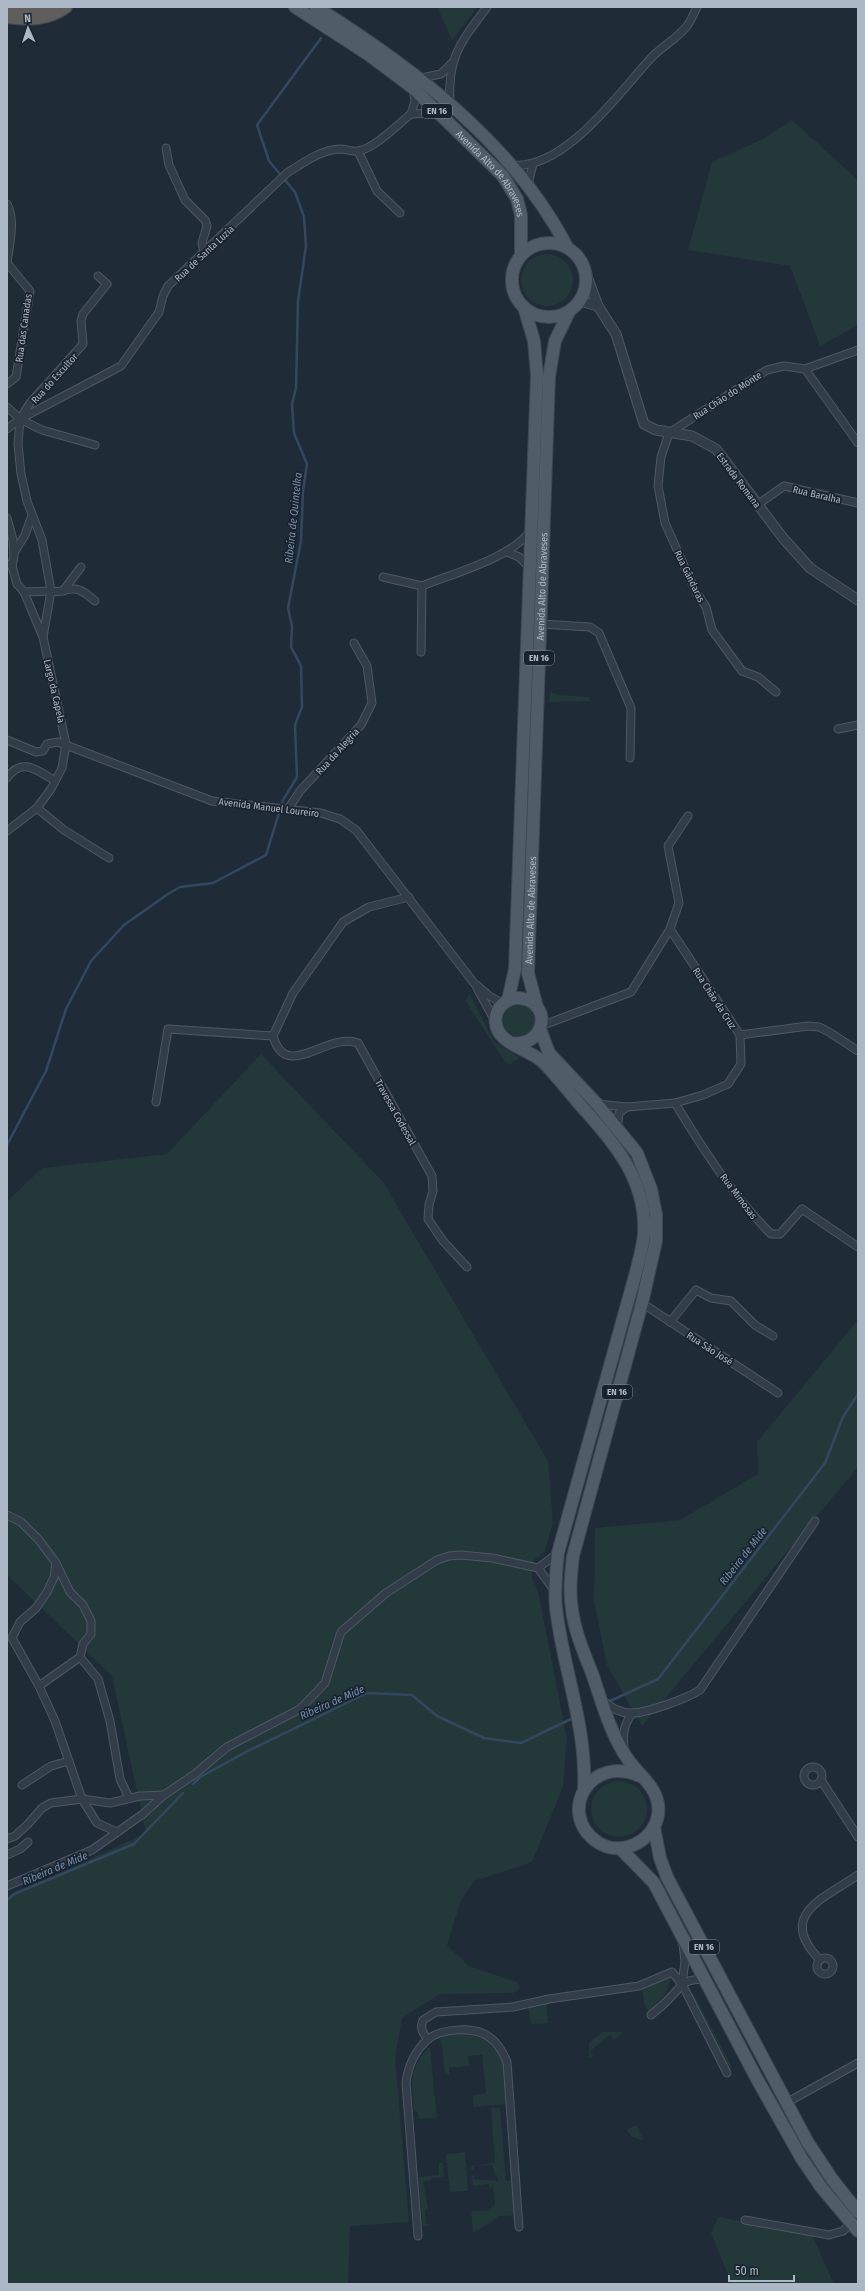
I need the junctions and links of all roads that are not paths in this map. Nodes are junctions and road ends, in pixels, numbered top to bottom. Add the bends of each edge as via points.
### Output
1 (12, 7) edge
2 (47, 7) edge
3 (66, 7) edge
4 (295, 7) edge
5 (316, 7) edge
6 (486, 7) edge
7 (697, 7) edge
8 (7, 17) edge
9 (452, 63) junction
10 (421, 78) junction
11 (413, 88) junction
12 (450, 103) junction
13 (439, 112) junction
14 (411, 114) junction
15 (166, 148) dead end
16 (358, 151) junction
17 (533, 164) junction
18 (510, 165) junction
19 (530, 188) junction
20 (7, 204) edge
21 (400, 213) dead end
22 (566, 247) junction
23 (204, 253) junction
24 (521, 255) junction
25 (7, 263) edge
26 (586, 274) junction
27 (98, 276) dead end
28 (580, 301) junction
29 (598, 306) junction
30 (524, 307) junction
31 (569, 312) junction
32 (858, 350) edge
33 (805, 369) junction
34 (7, 384) edge
35 (7, 407) edge
36 (20, 419) junction
37 (7, 429) edge
38 (669, 433) junction
39 (858, 443) edge
40 (95, 445) dead end
41 (858, 503) edge
42 (757, 505) junction
43 (32, 515) junction
44 (7, 518) edge
45 (531, 530) junction
46 (507, 552) junction
47 (14, 553) junction
48 (9, 565) edge
49 (81, 567) dead end
50 (530, 568) junction
51 (383, 577) dead end
52 (422, 586) junction
53 (52, 591) junction
54 (24, 592) junction
55 (61, 593) junction
56 (858, 600) edge
57 (95, 601) dead end
58 (541, 624) junction
59 (43, 637) junction
60 (354, 643) dead end
61 (421, 652) dead end
62 (776, 692) dead end
63 (858, 725) edge
64 (838, 729) dead end
65 (7, 740) edge
66 (66, 744) junction
67 (630, 758) dead end
68 (7, 778) edge
69 (55, 781) junction
70 (37, 808) junction
71 (288, 810) junction
72 (688, 816) dead end
73 (7, 831) edge
74 (109, 858) dead end
75 (409, 897) junction
76 (670, 929) junction
77 (474, 983) junction
78 (506, 1002) junction
79 (566, 1015) junction
80 (540, 1019) junction
81 (495, 1022) junction
82 (740, 1035) junction
83 (273, 1036) junction
84 (512, 1043) junction
85 (858, 1052) edge
86 (156, 1102) dead end
87 (675, 1103) junction
88 (596, 1104) junction
89 (627, 1107) junction
90 (617, 1129) junction
91 (858, 1247) edge
92 (467, 1267) dead end
93 (642, 1303) junction
94 (670, 1322) junction
95 (773, 1336) dead end
96 (778, 1393) dead end
97 (7, 1515) edge
98 (814, 1521) dead end
99 (558, 1553) junction
100 (56, 1563) junction
101 (538, 1568) junction
102 (555, 1591) junction
103 (80, 1657) junction
104 (40, 1686) junction
105 (601, 1698) junction
106 (632, 1714) junction
107 (625, 1755) junction
108 (69, 1762) junction
109 (642, 1777) junction
110 (821, 1780) dead end
111 (585, 1784) junction
112 (22, 1785) dead end
113 (164, 1795) junction
114 (82, 1798) junction
115 (129, 1798) junction
116 (654, 1827) junction
117 (117, 1832) junction
118 (858, 1837) edge
119 (7, 1839) edge
120 (28, 1842) dead end
121 (621, 1849) junction
122 (7, 1855) edge
123 (858, 1875) edge
124 (7, 1886) edge
125 (682, 1937) junction
126 (820, 1960) dead end
127 (705, 1979) junction
128 (682, 1984) junction
129 (651, 2015) dead end
130 (428, 2039) junction
131 (858, 2063) edge
132 (727, 2073) dead end
133 (786, 2103) junction
134 (856, 2209) edge
135 (745, 2220) dead end
136 (520, 2227) dead end
137 (854, 2227) edge
138 (418, 2236) dead end

1 - 2 highway via 32,11
3 - 8 highway via 57,14 30,20
4 - 11 main road, Avenida Alto de Abraveses / EN 16 via 369,55
5 - 10 main road, Avenida Alto de Abraveses / EN 16
6 - 9 street via 460,43
7 - 17 street via 688,25 652,56 583,133 570,144
9 - 10 street via 441,74
9 - 12 street
10 - 12 main road, Avenida Alto de Abraveses / EN 16
11 - 13 main road, Avenida Alto de Abraveses / EN 16
11 - 14 street via 415,102
12 - 18 main road, Avenida Alto de Abraveses / EN 16
13 - 14 street
13 - 24 main road, Avenida Alto de Abraveses / EN 16 via 503,176 517,199 521,215
14 - 16 street via 373,145
15 - 23 street via 169,165 185,200 206,220 207,226 202,243
16 - 21 street via 377,191
16 - 23 street, Rua de Santa Luzia via 329,150 287,173
17 - 18 street
17 - 19 street
18 - 19 main road, Avenida Alto de Abraveses / EN 16
19 - 22 main road, Avenida Alto de Abraveses / EN 16 via 554,221
20 - 25 street, Rua das Canadas via 12,224
22 - 24 main road, EN 16 via 555,243 542,243
22 - 26 main road, EN 16 via 583,263
23 - 36 street, Rua de Santa Luzia via 168,286 159,312 121,366
24 - 30 main road, EN 16 via 512,276 514,293
25 - 34 street, Rua das Canadas via 30,291 16,377
26 - 28 main road, EN 16 via 585,288
26 - 29 street, Estrada Romana
27 - 36 street, Rua do Escultor via 107,284 81,321 83,344 30,403
28 - 29 street
28 - 31 main road, EN 16
29 - 38 street, Estrada Romana via 616,334 644,424
30 - 31 main road via 534,314 545,317
30 - 45 main road, Avenida Alto de Abraveses / EN 16 via 534,341 537,375
31 - 58 main road, Avenida Alto de Abraveses / EN 16 via 555,341 549,377
32 - 33 street, Rua Chão do Monte
33 - 38 street, Rua Chão do Monte via 784,366 767,370
33 - 39 street
35 - 36 street
36 - 37 street
36 - 40 street via 42,430
36 - 43 street via 18,444 21,474
38 - 42 street, Estrada Romana via 692,436 716,449
38 - 62 street, Rua Gândaras via 661,457 658,486 665,522 696,592 706,607 712,630 722,646 742,671 758,677
41 - 42 street, Rua Baralha via 784,486
42 - 56 street, Estrada Romana via 810,568
43 - 47 street via 26,535
43 - 53 street via 42,540
44 - 47 street
45 - 46 street via 521,542
45 - 50 main road, Avenida Alto de Abraveses / EN 16
46 - 50 street via 519,557
46 - 52 street
47 - 48 street
48 - 54 street via 17,584
49 - 55 street
50 - 78 main road, Avenida Alto de Abraveses / EN 16 via 515,969
51 - 52 street
52 - 61 street
53 - 54 street
53 - 55 street
53 - 59 street
54 - 59 street
55 - 57 street via 74,588
58 - 67 street via 590,627 599,633 631,708
58 - 80 main road, Avenida Alto de Abraveses / EN 16 via 528,973
59 - 66 street, Largo da Capela
60 - 71 street, Rua da Alegria via 367,666 372,703 361,725 300,791
63 - 64 street
65 - 66 street via 36,752 43,751 47,744 52,742
66 - 69 street via 62,768
66 - 71 street, Avenida Manuel Loureiro via 212,801
68 - 69 street via 18,767 26,766
69 - 70 street
70 - 73 street
70 - 74 street via 64,830
71 - 75 street, Avenida Manuel Loureiro via 321,813 334,817 356,830
72 - 76 street via 668,846 680,903
75 - 77 street, Avenida Manuel Loureiro
75 - 83 street via 369,907 343,922 293,993
76 - 79 street via 631,992
76 - 82 street, Rua Chão da Cruz
77 - 78 street, Avenida Manuel Loureiro via 488,995
77 - 81 street, Avenida Manuel Loureiro
78 - 80 main road via 524,999
78 - 81 main road, EN 16 via 496,1015
79 - 80 street
79 - 80 street
80 - 84 main road via 532,1040 519,1044
80 - 88 main road, EN 16 via 550,1053
81 - 84 main road, EN 16 via 500,1035
82 - 85 street via 808,1026 819,1027
82 - 87 street, Rua Chão da Cruz via 741,1064 728,1084
83 - 86 street via 168,1029
83 - 92 street, Travessa Codessal via 276,1048 292,1056 340,1040 358,1043 432,1176 433,1191 428,1219 443,1241
84 - 99 main road, EN 16 via 542,1062 606,1133 626,1160 636,1181 644,1214 644,1235 636,1272
87 - 89 street, Rua Chão da Cruz
87 - 91 street, Rua Mimosas via 748,1211 771,1234 780,1234 802,1208
88 - 89 street, Rua Chão da Cruz
88 - 90 main road, EN 16
89 - 90 street via 619,1113
90 - 93 main road, EN 16 via 643,1166 656,1214 656,1241
93 - 94 street, Rua São José
93 - 105 main road, EN 16 via 573,1556 569,1586 579,1639
94 - 95 street via 696,1290 711,1298 731,1301 755,1324
94 - 96 street, Rua São José
97 - 100 street via 21,1522 39,1540
98 - 106 street via 700,1690 688,1698
99 - 101 street
99 - 102 main road, EN 16
100 - 103 street via 70,1592 83,1605 91,1621 92,1634 83,1644
100 - 104 street via 54,1577 47,1592 36,1608 20,1622 12,1638
101 - 102 street
101 - 113 street via 492,1558 461,1555 437,1560 386,1592 341,1632 325,1683 300,1709 227,1748
102 - 111 main road, EN 16 via 556,1609 580,1723
103 - 104 street
103 - 115 street via 98,1679 110,1721 120,1779
104 - 108 street
105 - 106 street via 610,1707
105 - 107 main road, EN 16 via 611,1728
106 - 107 street via 623,1732
107 - 109 main road, EN 16
108 - 112 street via 51,1766
108 - 114 street
109 - 111 main road via 630,1771 610,1771
109 - 116 main road, EN 16 via 653,1789 658,1805
110 - 118 street
111 - 121 main road, EN 16 via 579,1812 582,1824 596,1842
113 - 115 street
113 - 117 street
114 - 115 street via 110,1803
114 - 117 street via 97,1823
114 - 119 street via 51,1803 42,1808 15,1836
116 - 121 main road via 640,1842
116 - 133 main road, EN 16 via 667,1877
117 - 124 street via 92,1850
120 - 122 street
121 - 125 main road, EN 16 via 654,1883
123 - 126 street via 811,1907 804,1916 801,1926 804,1942
125 - 127 main road, EN 16
125 - 128 street
127 - 128 street
127 - 137 main road, EN 16 via 802,2159
128 - 129 street via 669,2000
128 - 130 street via 672,1972 639,1986 513,2006 436,2012 423,2020 421,2026
128 - 132 street
130 - 136 street via 445,2032 466,2030 489,2036 504,2053 507,2062
130 - 138 street via 408,2066 406,2083
131 - 133 street
133 - 134 main road, EN 16 via 815,2155
135 - 137 street via 829,2236

